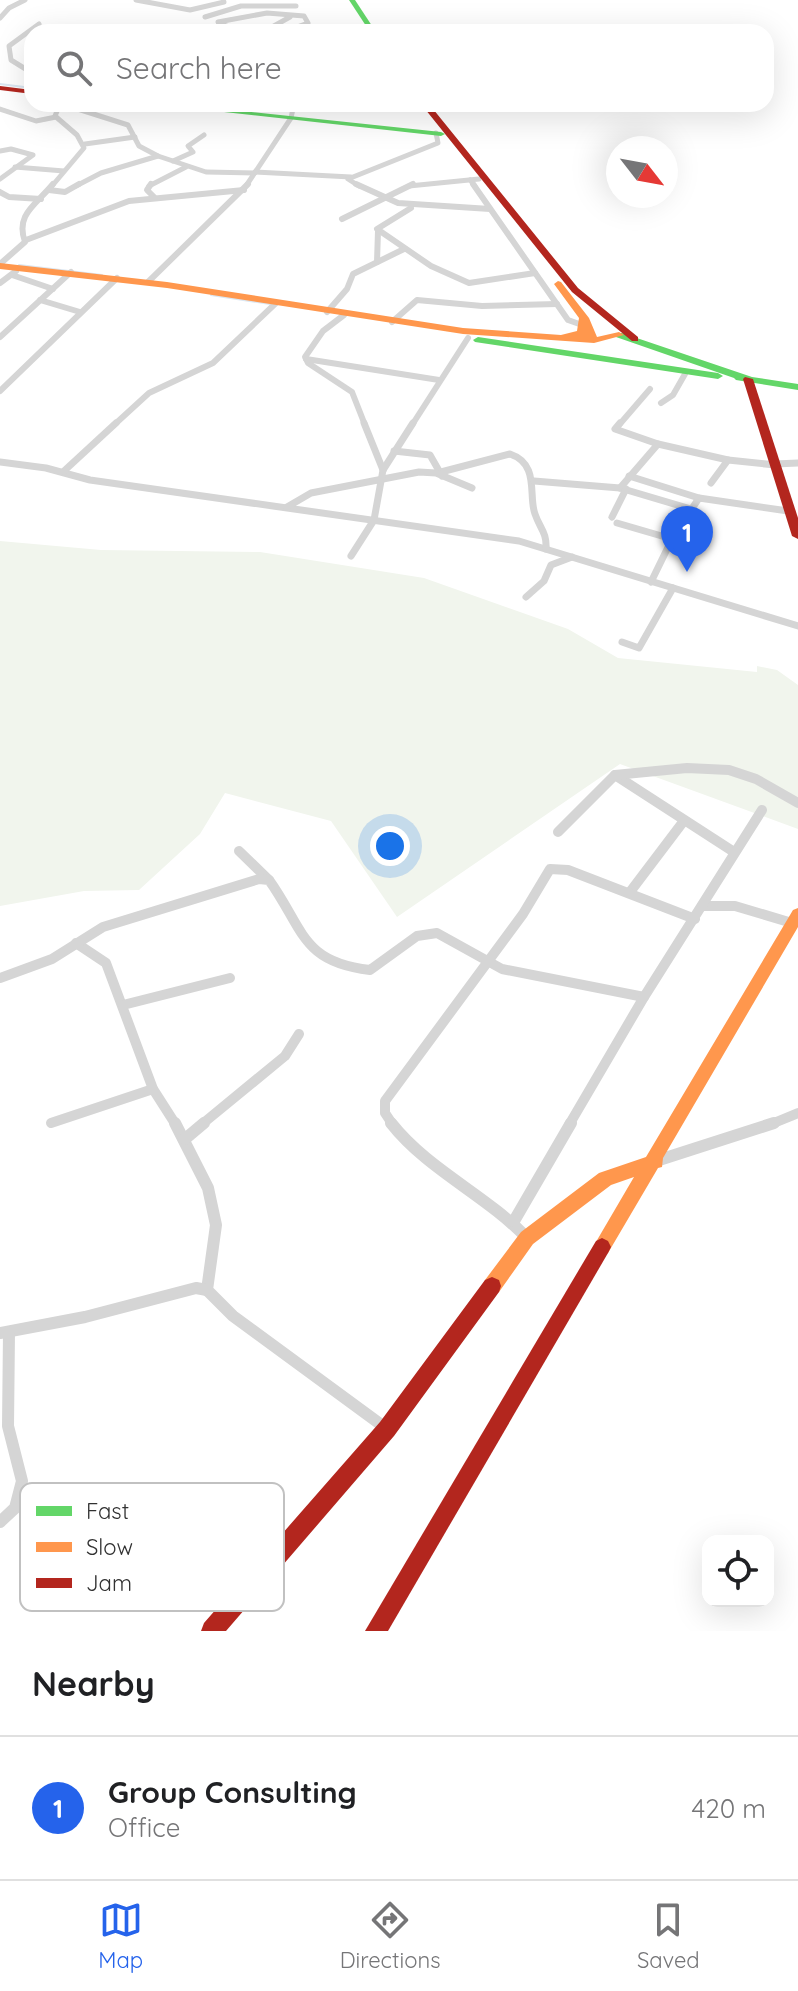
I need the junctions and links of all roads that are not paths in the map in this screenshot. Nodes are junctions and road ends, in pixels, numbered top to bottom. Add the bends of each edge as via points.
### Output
1 (6, 0) edge
2 (136, 0) edge
3 (247, 0) edge
4 (345, 0) edge
5 (352, 0) edge
6 (24, 1) edge
7 (224, 2) dead end
8 (241, 6) junction
9 (296, 6) dead end
10 (0, 8) edge
11 (9, 8) junction
12 (186, 9) junction
13 (297, 16) junction
14 (205, 17) junction
15 (0, 18) edge
16 (218, 22) junction
17 (223, 24) edge
18 (280, 24) edge
19 (307, 24) edge
20 (360, 24) edge
21 (368, 24) edge
22 (24, 35) edge
23 (24, 69) edge
24 (0, 88) edge
25 (24, 91) edge
26 (2, 111) edge
27 (58, 112) edge
28 (87, 112) edge
29 (291, 112) edge
30 (299, 112) edge
31 (422, 112) edge
32 (431, 112) edge
33 (56, 117) junction
34 (439, 133) junction
35 (204, 135) dead end
36 (135, 137) junction
37 (85, 144) junction
38 (0, 151) edge
39 (158, 156) junction
40 (173, 161) junction
41 (15, 167) junction
42 (186, 167) junction
43 (64, 171) junction
44 (255, 172) junction
45 (351, 177) junction
46 (0, 179) edge
47 (474, 179) junction
48 (49, 190) junction
49 (244, 190) junction
50 (0, 192) edge
51 (154, 197) junction
52 (41, 199) junction
53 (383, 199) junction
54 (411, 208) junction
55 (490, 209) junction
56 (342, 219) dead end
57 (378, 231) junction
58 (26, 240) junction
59 (404, 249) junction
60 (377, 262) junction
61 (8, 268) edge
62 (71, 272) junction
63 (535, 273) junction
64 (117, 278) junction
65 (148, 282) junction
66 (0, 283) edge
67 (53, 289) junction
68 (40, 300) junction
69 (276, 303) junction
70 (557, 304) junction
71 (80, 312) junction
72 (327, 312) junction
73 (344, 315) junction
74 (392, 322) junction
75 (584, 322) junction
76 (410, 325) junction
77 (0, 337) edge
78 (468, 338) junction
79 (555, 339) junction
80 (594, 340) junction
81 (638, 340) junction
82 (306, 359) junction
83 (613, 362) junction
84 (685, 374) junction
85 (748, 379) junction
86 (439, 380) junction
87 (798, 387) edge
88 (650, 389) dead end
89 (0, 391) edge
90 (661, 403) dead end
91 (658, 444) junction
92 (394, 451) junction
93 (728, 460) junction
94 (4, 462) edge
95 (798, 463) edge
96 (775, 464) junction
97 (0, 469) edge
98 (64, 471) junction
99 (442, 474) junction
100 (383, 475) junction
101 (629, 476) junction
102 (534, 481) junction
103 (711, 483) dead end
104 (472, 488) dead end
105 (623, 489) junction
106 (699, 498) junction
107 (287, 507) junction
108 (691, 509) junction
109 (788, 511) junction
110 (374, 520) junction
111 (798, 536) edge
112 (672, 539) junction
113 (546, 549) junction
114 (351, 556) dead end
115 (572, 557) junction
116 (651, 582) junction
117 (673, 588) junction
118 (526, 597) dead end
119 (798, 626) edge
120 (622, 642) dead end
121 (615, 775) junction
122 (798, 803) edge
123 (762, 810) dead end
124 (683, 822) junction
125 (558, 832) dead end
126 (239, 851) dead end
127 (734, 852) junction
128 (269, 880) junction
129 (630, 892) junction
130 (702, 906) junction
131 (695, 919) junction
132 (796, 921) edge
133 (76, 943) junction
134 (484, 962) junction
135 (0, 978) edge
136 (230, 978) dead end
137 (644, 997) junction
138 (123, 1005) junction
139 (299, 1034) dead end
140 (153, 1089) junction
141 (798, 1113) edge
142 (51, 1123) dead end
143 (185, 1139) junction
144 (656, 1161) junction
145 (514, 1221) junction
146 (527, 1238) junction
147 (207, 1290) junction
148 (4, 1333) edge
149 (387, 1429) junction
150 (21, 1483) edge
151 (20, 1489) edge
152 (0, 1522) edge
153 (284, 1545) edge
154 (228, 1611) edge
155 (212, 1631) edge
156 (376, 1631) edge

1 - 6 street
2 - 12 street
3 - 8 street
4 - 20 main road
5 - 21 main road
6 - 11 street
7 - 12 street
8 - 9 street
8 - 14 street
10 - 11 street
11 - 15 street
12 - 14 street
13 - 16 street via 267,13
13 - 18 street
13 - 19 street via 304,16
14 - 16 street
16 - 17 street
22 - 23 street via 9,46 13,63
24 - 25 main road
26 - 33 street via 36,121
27 - 33 street
28 - 36 street via 128,125
29 - 44 street
30 - 34 main road
31 - 34 main road
32 - 81 main road via 575,290
33 - 37 street
34 - 45 street via 438,143
34 - 47 main road
35 - 40 street via 188,146 193,152
36 - 37 street
36 - 39 street via 139,146
37 - 43 street
38 - 41 street via 33,155
39 - 40 street
39 - 48 street via 101,173 65,192
40 - 42 street
41 - 43 street
41 - 46 street
42 - 44 street
42 - 51 street via 148,187
43 - 48 street
44 - 45 street
44 - 49 street
45 - 53 street via 361,189
47 - 53 street via 416,183
47 - 55 street
47 - 75 main road
48 - 52 street
49 - 51 street
49 - 65 street
50 - 52 street
51 - 58 street via 123,202
52 - 58 street via 22,216
53 - 54 street
53 - 56 street
54 - 55 street
54 - 57 street via 379,225
55 - 63 street
57 - 59 street
57 - 60 street
58 - 61 street
59 - 60 street
59 - 63 street via 469,283
60 - 72 street
61 - 62 main road
61 - 66 street
61 - 67 street
62 - 64 main road
62 - 67 street
63 - 70 street
64 - 65 main road
64 - 71 street
65 - 69 main road
67 - 68 street
68 - 71 street
68 - 77 street
69 - 72 main road
69 - 98 street via 213,363 149,393
70 - 74 street via 482,306 417,300
70 - 75 street via 571,322
71 - 89 street
72 - 73 main road
73 - 74 main road
73 - 82 street via 313,343
74 - 76 main road
75 - 79 main road via 576,335
75 - 80 main road
76 - 78 main road
76 - 79 main road
78 - 83 main road
78 - 86 street
79 - 80 main road
80 - 81 main road via 611,335
80 - 83 main road via 592,351
81 - 83 main road via 646,348 642,357
81 - 85 main road
82 - 86 street
82 - 100 street via 352,392
83 - 84 main road
84 - 85 main road
84 - 90 street via 673,395
85 - 87 main road
85 - 96 main road
86 - 92 street
88 - 91 street via 615,429
91 - 93 street
91 - 101 street
92 - 99 street via 430,455
92 - 100 street
93 - 96 street
93 - 103 street
94 - 97 street
94 - 98 street
95 - 96 street
96 - 109 main road
98 - 107 street via 90,480
99 - 100 street
99 - 102 street via 514,454
99 - 104 street
100 - 107 street via 311,493
100 - 110 street
101 - 105 street
101 - 106 street
102 - 105 street
102 - 113 street via 534,513 547,533
105 - 108 street
105 - 112 street via 615,520
106 - 108 street
106 - 109 street
107 - 110 street
108 - 112 street
109 - 111 main road
110 - 113 street
110 - 114 street
112 - 116 street
113 - 115 street
115 - 116 street
115 - 118 street via 547,568 544,581
116 - 117 street
117 - 119 street
117 - 120 street via 639,648
121 - 122 street via 729,769
121 - 124 street
121 - 125 street
123 - 127 street
124 - 127 street
124 - 129 street
126 - 128 street
127 - 130 street
128 - 133 street via 250,881 103,927
128 - 134 street via 306,943 331,961 370,970 429,931 447,935
129 - 131 street
129 - 134 street via 562,868 550,869 523,914
130 - 131 street
130 - 132 street via 735,906
131 - 137 street
132 - 144 main road
133 - 135 street via 41,964
133 - 138 street via 106,963
134 - 137 street
134 - 145 street via 469,990 393,1087 384,1110 413,1144
136 - 138 street
137 - 145 street
138 - 140 street
139 - 143 street via 285,1056
140 - 142 street
140 - 143 street
141 - 144 street via 749,1134
143 - 147 street via 214,1209
144 - 146 main road via 605,1179
144 - 156 main road
145 - 146 street
146 - 149 main road
147 - 148 street via 196,1288
147 - 149 street via 233,1316
148 - 150 street via 8,1426
149 - 153 main road
151 - 152 street via 15,1508
154 - 155 main road

